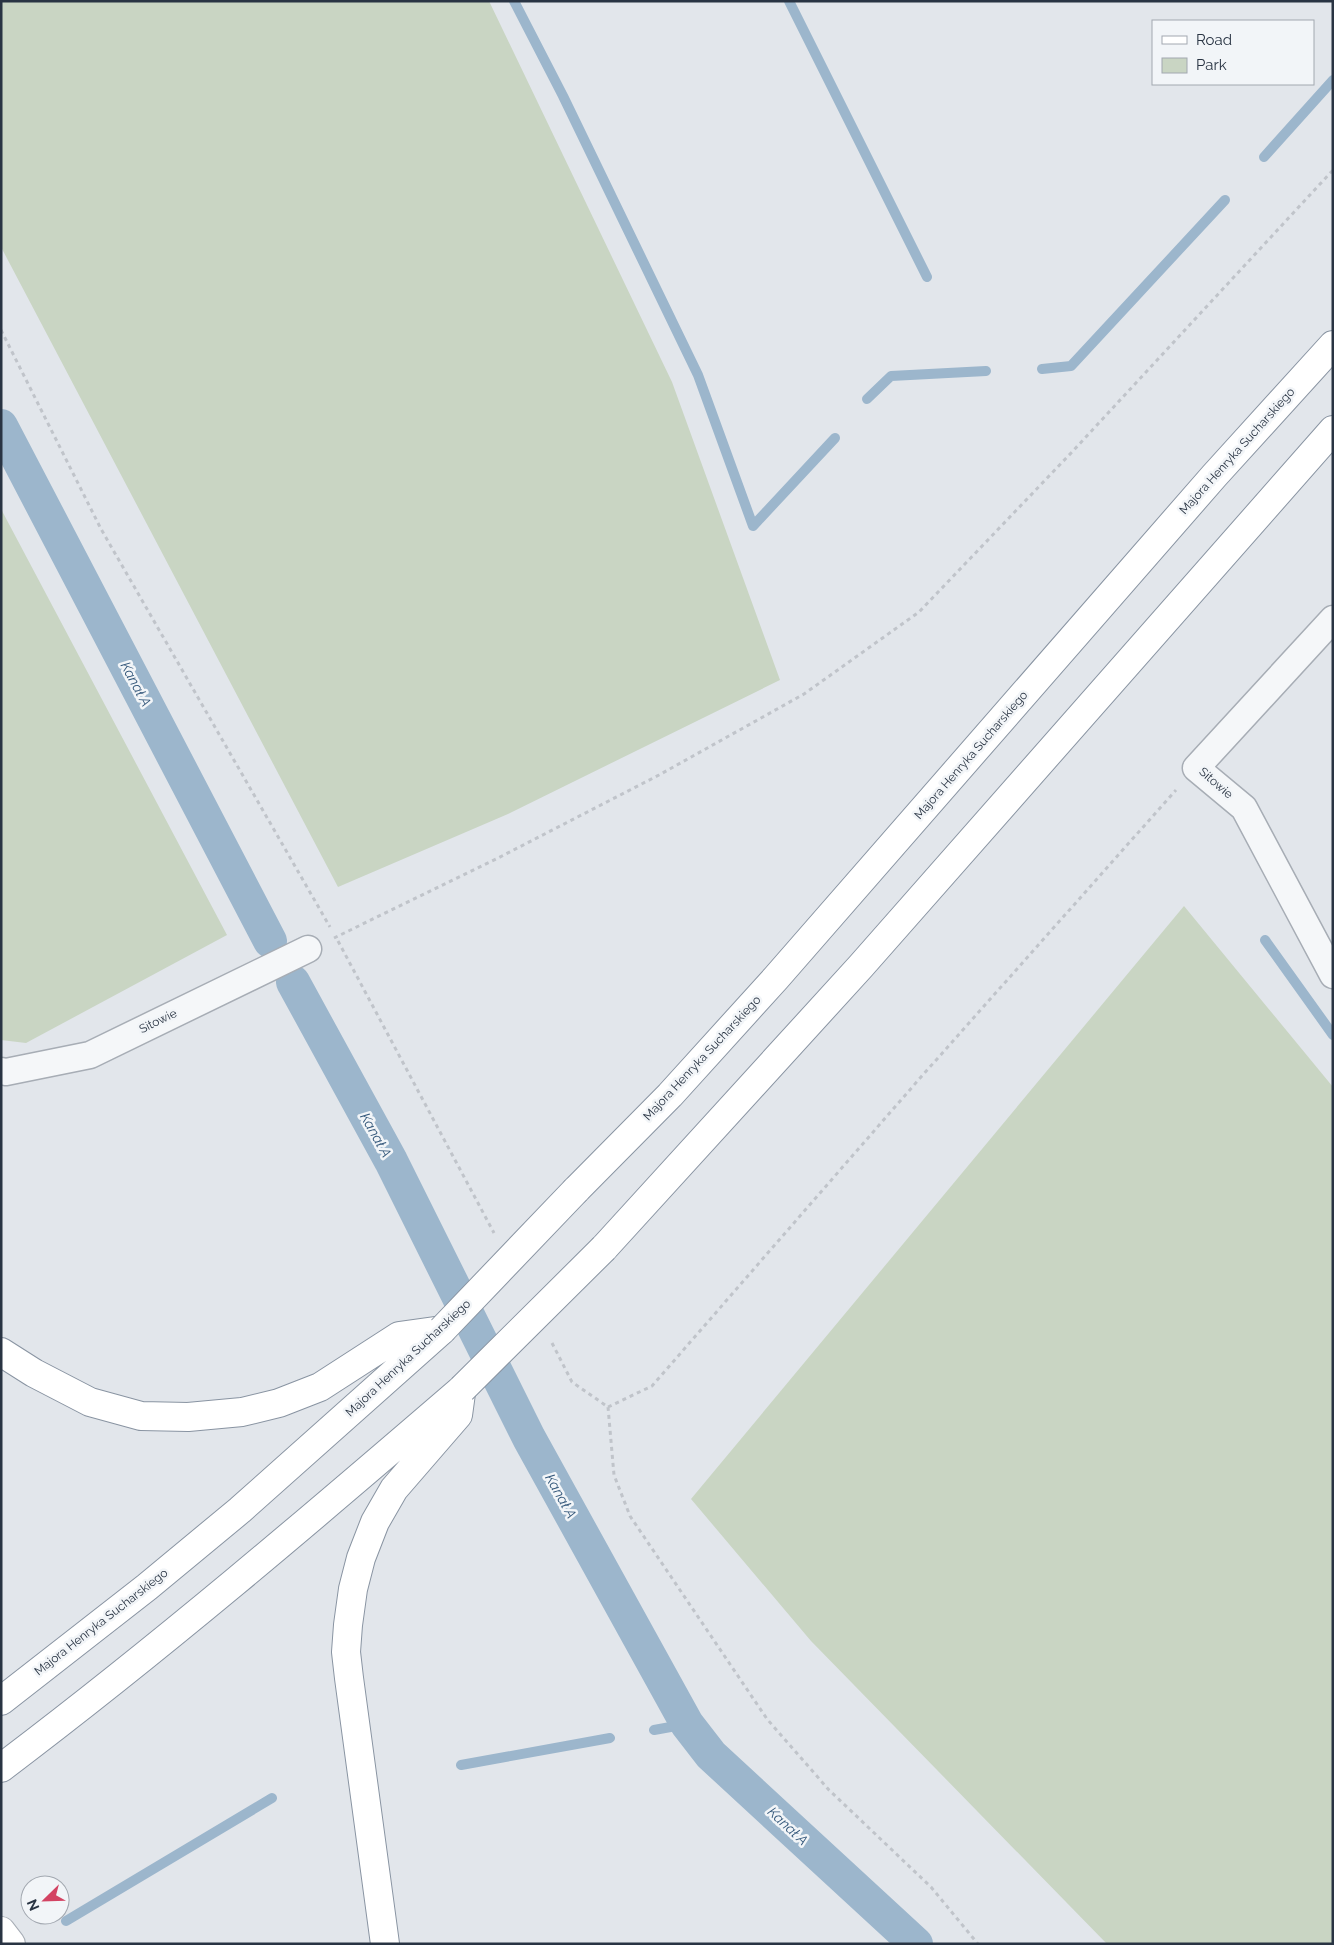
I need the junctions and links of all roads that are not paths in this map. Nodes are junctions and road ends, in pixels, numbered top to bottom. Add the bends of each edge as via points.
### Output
1 (1333, 345) edge
2 (1333, 430) edge
3 (1333, 619) edge
4 (308, 949) road end
5 (1333, 975) edge
6 (1, 1071) edge
7 (442, 1330) junction
8 (1, 1352) edge
9 (462, 1389) junction
10 (1, 1700) edge
11 (2, 1768) edge
12 (1, 1931) edge
13 (11, 1944) edge
14 (385, 1944) edge

1 - 7 main road, Majora Henryka Sucharskiego, bridge via 1214,476 776,978 670,1094
2 - 9 main road, bridge via 862,966 604,1248
3 - 5 street, Sitowie via 1196,768 1244,808
4 - 6 street, Sitowie via 90,1055
7 - 8 main road via 399,1336 320,1387 279,1403 242,1412 188,1417 141,1416 90,1402
7 - 10 main road, Majora Henryka Sucharskiego via 232,1516 147,1587
9 - 11 main road via 146,1656
9 - 14 main road via 458,1415 394,1489 375,1522 360,1558 353,1589 346,1652
12 - 13 main road

